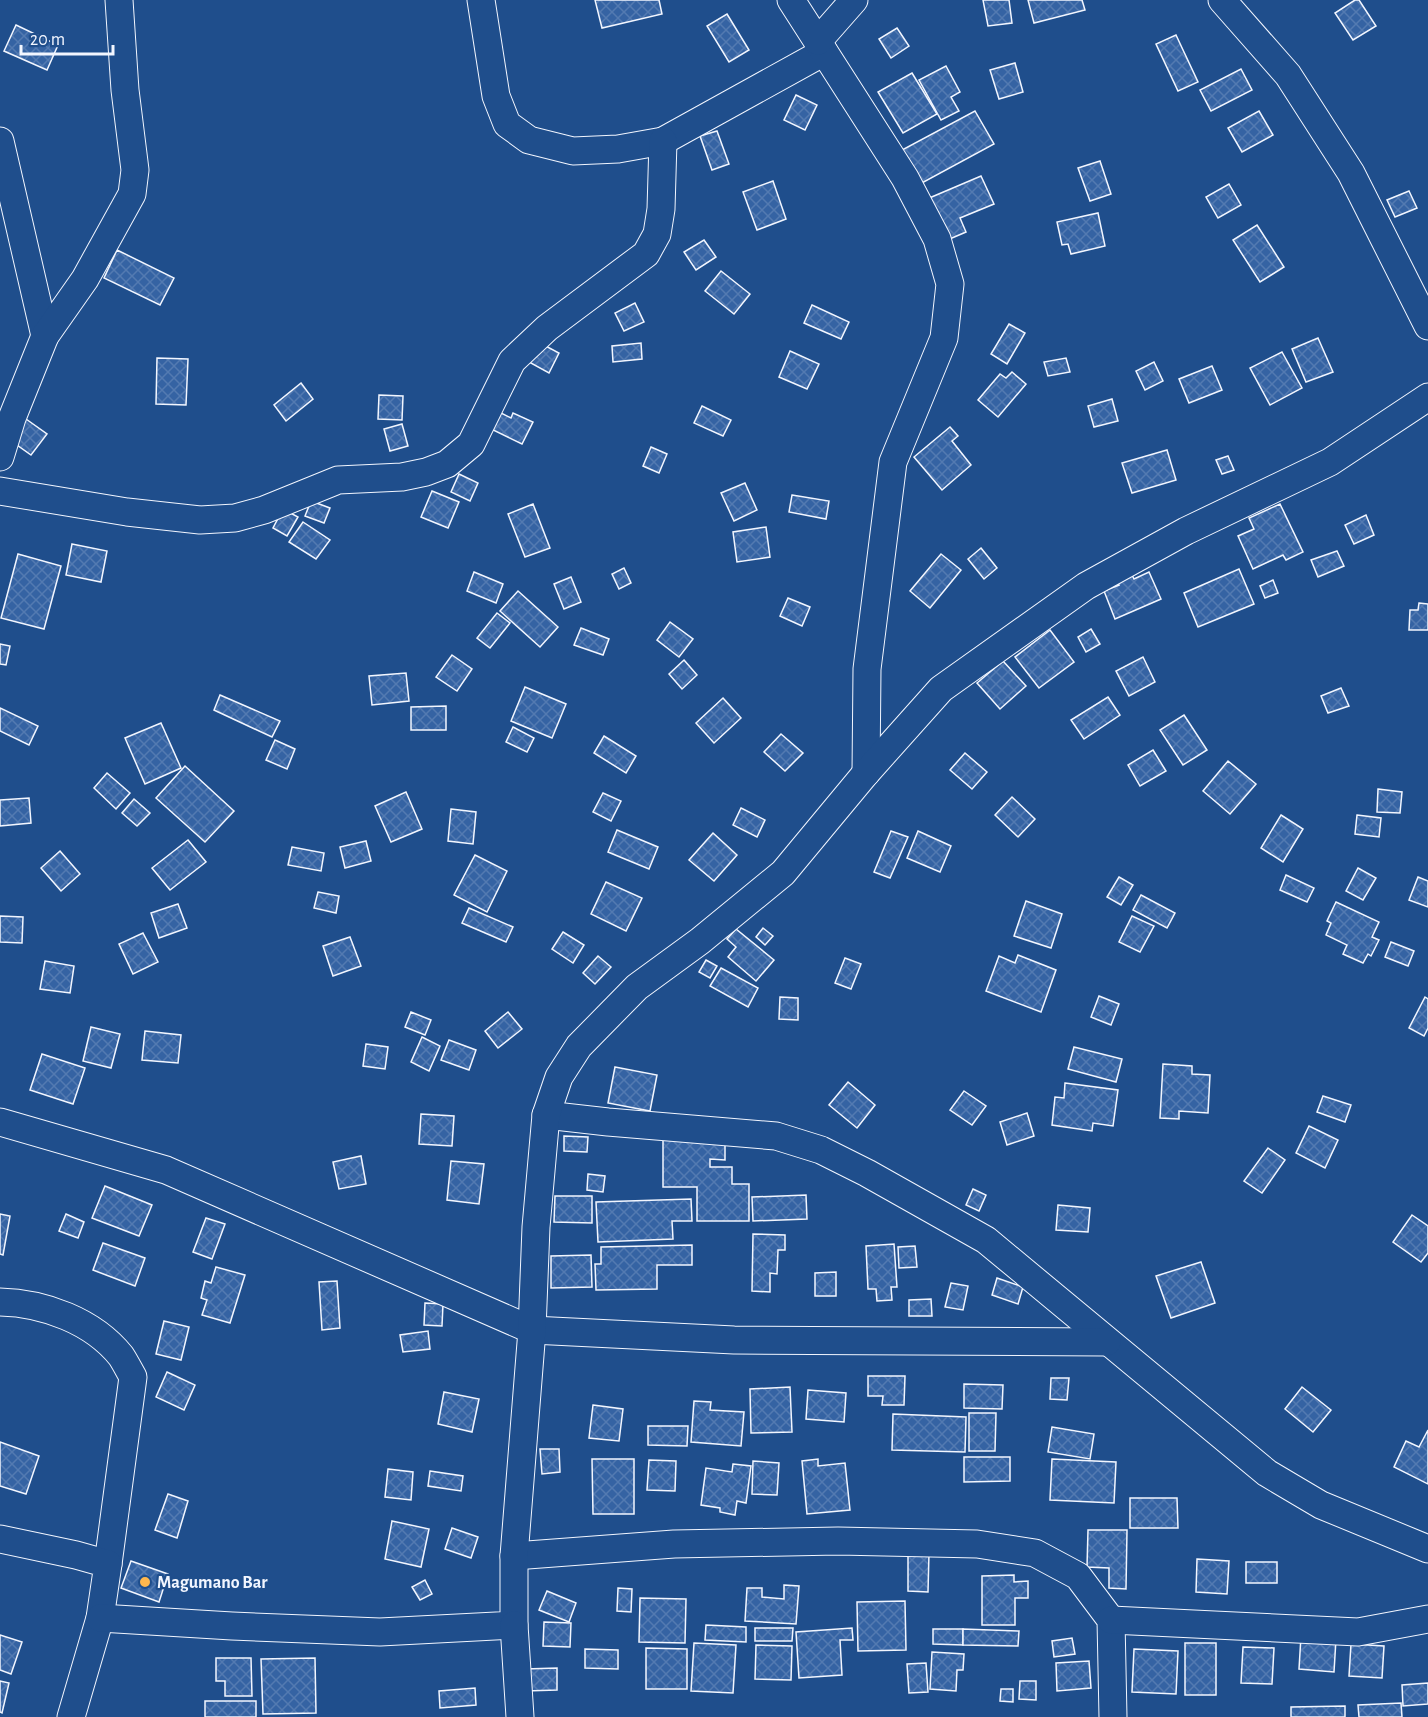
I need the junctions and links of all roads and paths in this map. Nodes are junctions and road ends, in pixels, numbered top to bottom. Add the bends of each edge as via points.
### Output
1 (119, 0) edge
2 (481, 0) edge
3 (791, 0) edge
4 (854, 0) edge
5 (1222, 0) edge
6 (821, 46) junction
7 (0, 141) edge
8 (663, 141) junction
9 (1428, 326) edge
10 (45, 336) junction
11 (1428, 397) edge
12 (0, 457) edge
13 (0, 491) edge
14 (866, 773) junction
15 (546, 1115) junction
16 (0, 1122) edge
17 (0, 1302) edge
18 (532, 1330) junction
19 (1107, 1342) junction
20 (0, 1539) edge
21 (1428, 1550) edge
22 (514, 1556) junction
23 (108, 1564) junction
24 (100, 1618) junction
25 (1428, 1619) edge
26 (1112, 1620) junction
27 (514, 1625) junction
28 (71, 1717) edge
29 (520, 1717) edge
30 (1113, 1717) edge

1 - 10 street via 135,170 132,194 85,279
2 - 8 street via 496,96 507,124 529,140 573,151
3 - 6 street
4 - 6 street
5 - 9 street via 1288,75 1345,163
6 - 8 street
6 - 14 street via 905,178 937,239 950,284 944,338 893,462 867,669
7 - 10 street
8 - 13 street via 661,209 657,234 646,254 547,328 512,361 471,444 447,464 402,477 338,480 235,518 201,520 127,512
10 - 12 street
11 - 14 street via 1330,462 1186,531 1086,586 941,689
14 - 15 street via 783,873 637,987 579,1046 559,1077
15 - 18 street
15 - 19 street via 776,1136 821,1150 986,1240
16 - 18 street via 166,1170
17 - 23 street via 23,1303 66,1316 99,1335 121,1357 133,1377
18 - 19 street via 734,1340
18 - 22 street
19 - 21 street via 1267,1473 1321,1505
20 - 23 street
22 - 26 street via 674,1544 977,1544 1035,1553 1078,1576
22 - 27 street
23 - 24 street
24 - 27 street via 380,1632
24 - 28 street
25 - 26 street via 1358,1632
26 - 30 street
27 - 29 street

